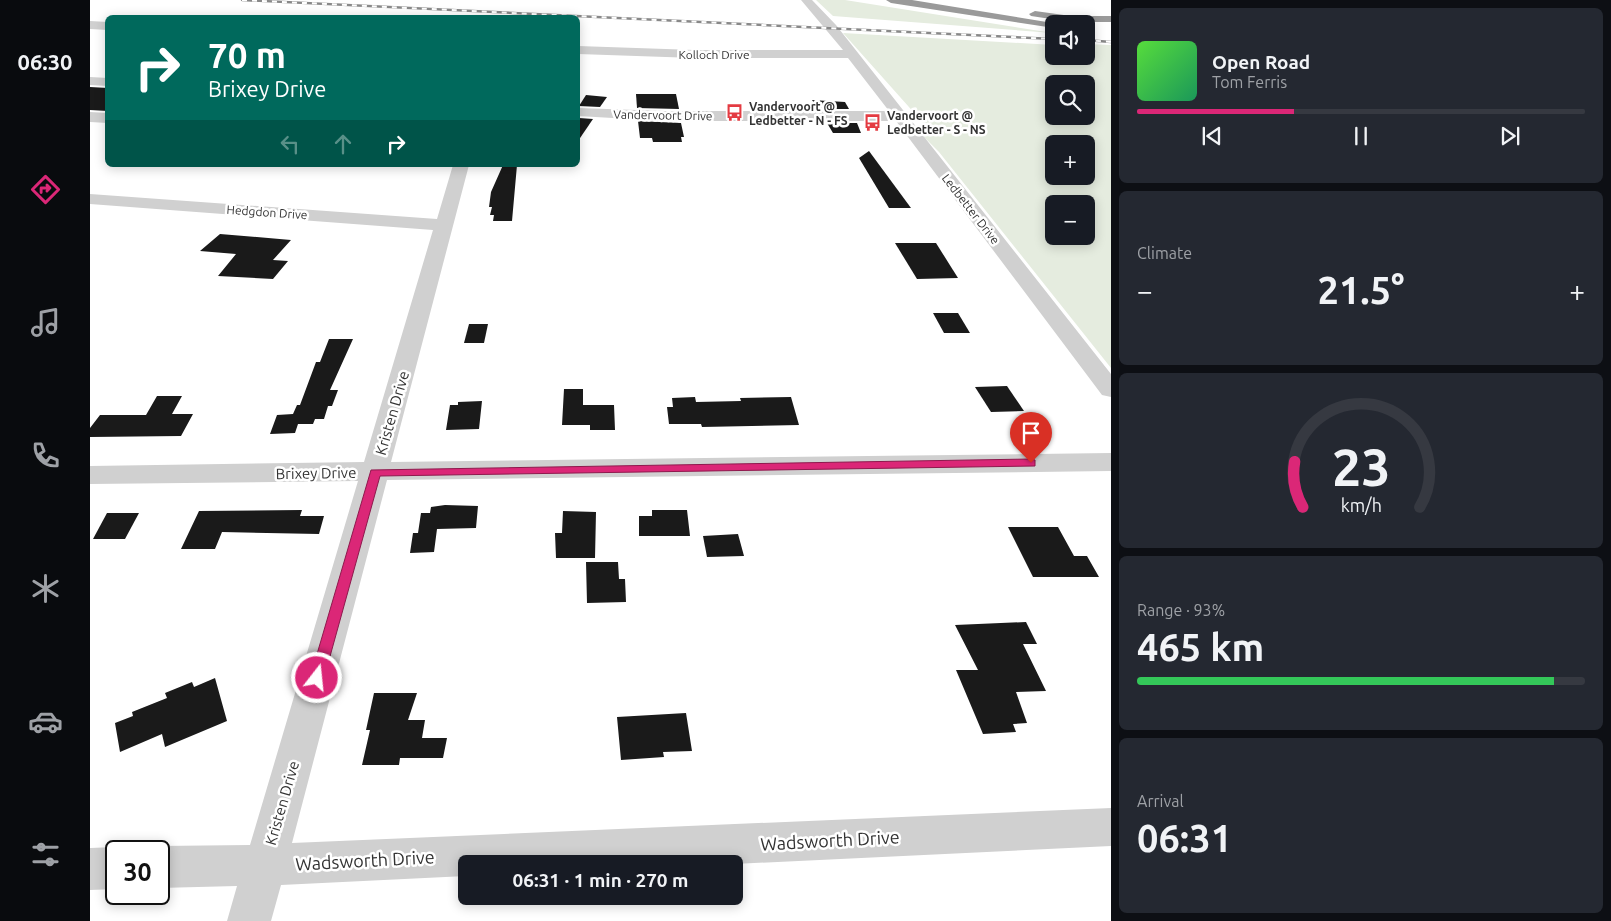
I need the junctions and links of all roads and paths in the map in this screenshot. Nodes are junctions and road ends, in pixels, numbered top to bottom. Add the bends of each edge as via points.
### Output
1 (806, 0) edge
2 (891, 0) edge
3 (961, 0) edge
4 (1111, 19) edge
5 (1045, 24) edge
6 (90, 25) edge
7 (105, 26) edge
8 (580, 50) edge
9 (850, 54) junction
10 (90, 81) edge
11 (105, 82) edge
12 (580, 112) edge
13 (899, 116) junction
14 (90, 118) edge
15 (105, 118) edge
16 (460, 167) edge
17 (90, 199) edge
18 (444, 224) junction
19 (1111, 390) edge
20 (1111, 462) edge
21 (375, 473) junction
22 (90, 475) edge
23 (1111, 827) edge
24 (264, 865) junction
25 (170, 867) edge
26 (90, 868) edge
27 (105, 868) edge
28 (249, 921) edge

1 - 9 street, Ledbetter Drive
2 - 5 highway
3 - 4 highway via 1059,18
6 - 7 street
8 - 9 street, Kolloch Drive via 677,54
9 - 13 street, Ledbetter Drive
10 - 11 street
12 - 13 street, Vandervoort Drive via 665,116
13 - 19 street, Ledbetter Drive
14 - 15 street
16 - 18 street, Kristen Drive
17 - 18 street, Hedgdon Drive
18 - 21 street, Kristen Drive
20 - 21 street, Brixey Drive
21 - 22 street, Brixey Drive
21 - 24 street, Kristen Drive
23 - 24 street, Wadsworth Drive
24 - 25 street, Wadsworth Drive
24 - 28 street, Kristen Drive
26 - 27 street

